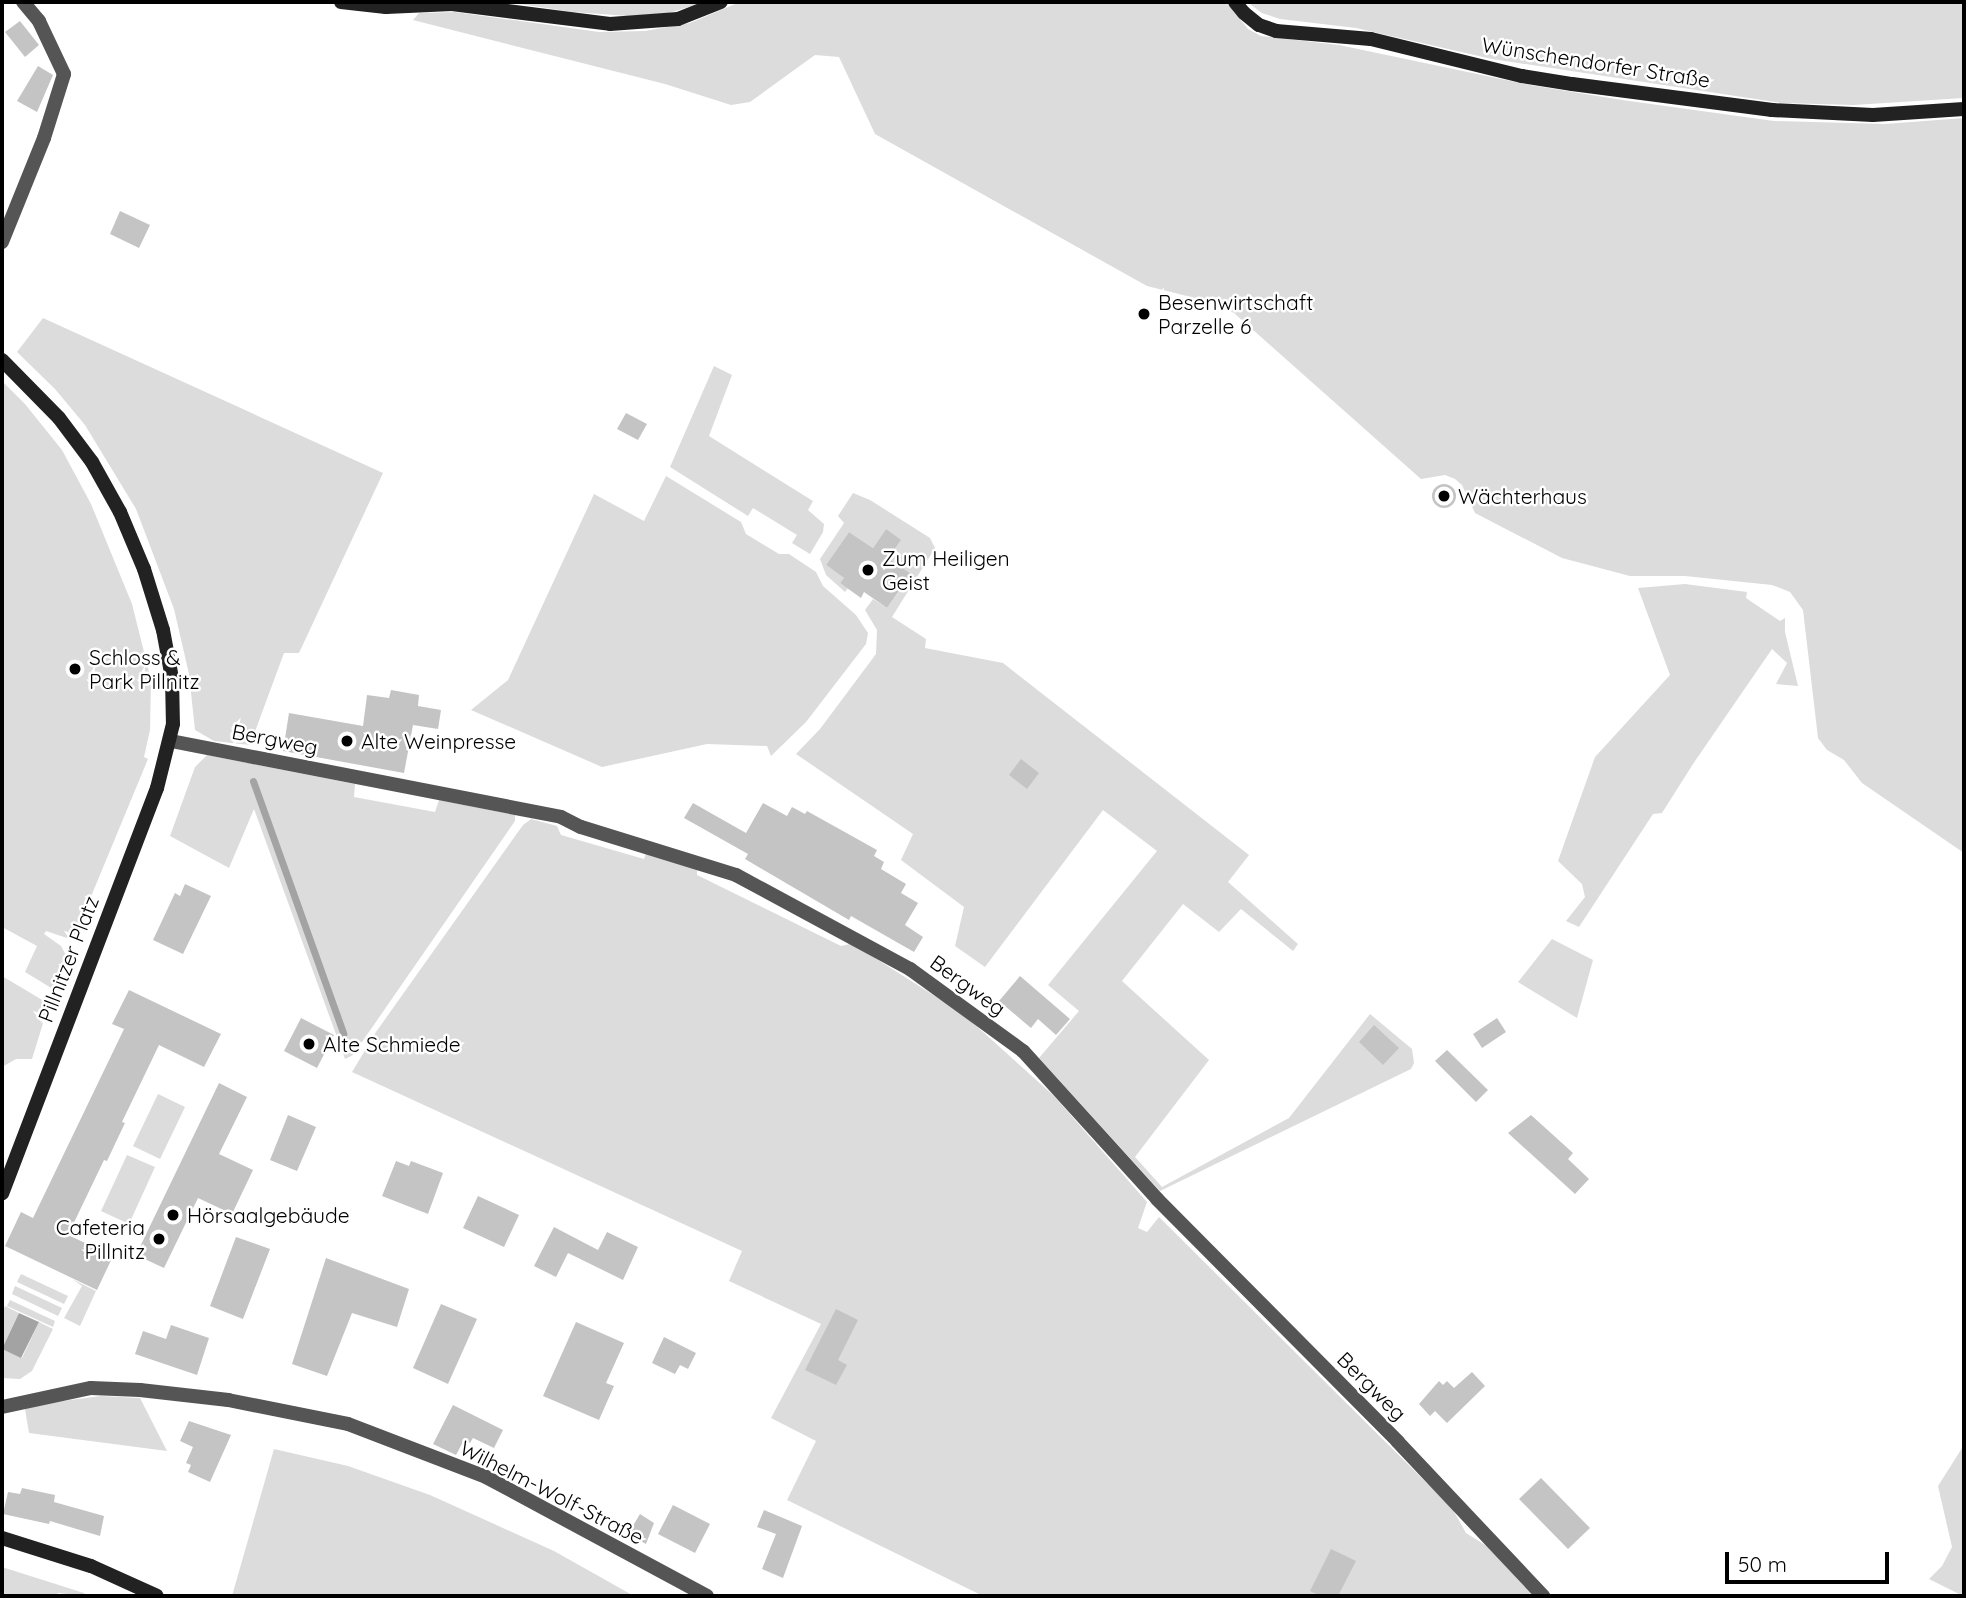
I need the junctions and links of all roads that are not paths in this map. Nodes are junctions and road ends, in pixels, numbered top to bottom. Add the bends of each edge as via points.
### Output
1 (23, 2) edge
2 (341, 2) edge
3 (721, 2) edge
4 (1235, 2) edge
5 (1964, 109) edge
6 (2, 242) edge
7 (2, 360) edge
8 (171, 741) junction
9 (2, 1192) edge
10 (2, 1407) edge
11 (2, 1538) edge
12 (132, 1590) edge
13 (157, 1596) edge
14 (707, 1596) edge
15 (1543, 1596) edge

1 - 6 street via 39,21 64,74
2 - 3 street via 386,7 452,4 597,23 647,23 678,19
4 - 5 street, Wünschendorfer Straße via 1259,25 1276,31 1371,39 1559,82 1772,110 1873,115
7 - 8 street, Pillnitzer Platz via 59,418 92,462 120,512 163,630 172,678
8 - 9 street, Pillnitzer Platz
8 - 15 street, Bergweg via 561,817 736,875 909,968 1023,1051 1157,1199
10 - 14 street, Wilhelm-Wolf-Straße via 91,1388 140,1390 228,1400 348,1424 486,1477
11 - 12 street via 91,1566
12 - 13 street

